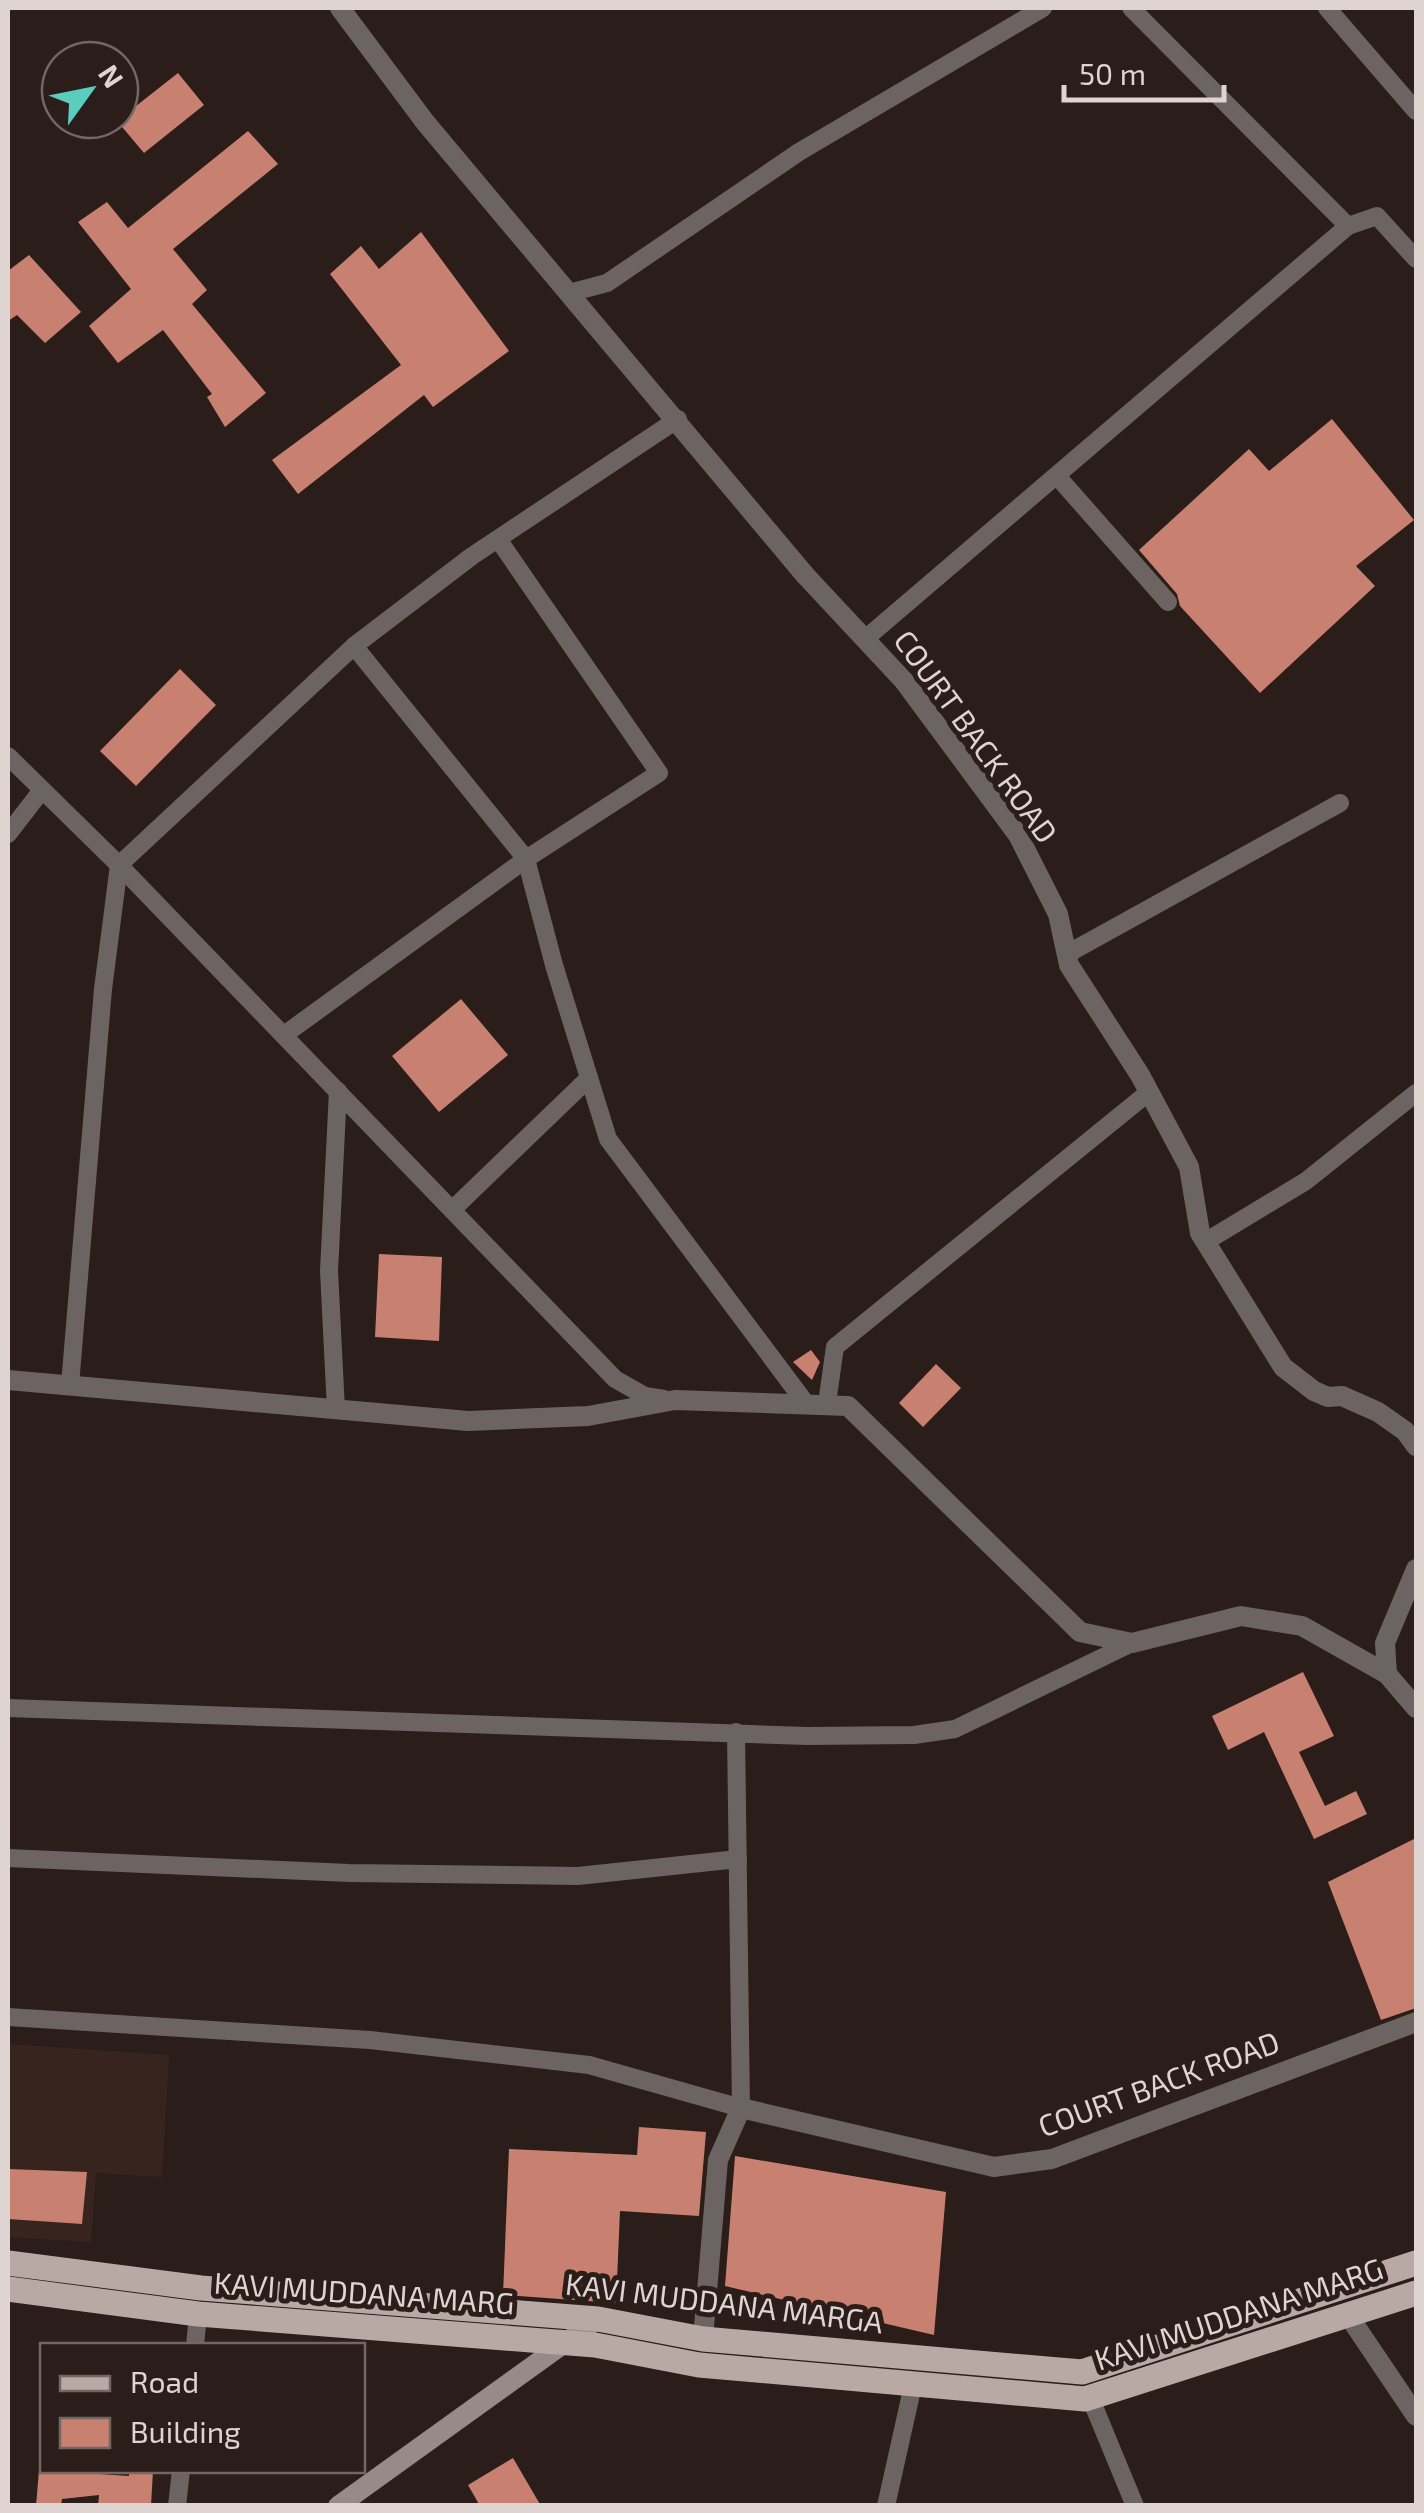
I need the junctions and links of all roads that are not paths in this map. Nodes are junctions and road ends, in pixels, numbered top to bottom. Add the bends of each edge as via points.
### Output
1 (340, 8) edge
2 (1006, 8) edge
3 (1043, 8) edge
4 (1132, 8) edge
5 (1328, 8) edge
6 (1018, 24) junction
7 (1416, 111) edge
8 (1348, 226) junction
9 (1416, 259) edge
10 (568, 292) junction
11 (678, 420) junction
12 (1057, 476) junction
13 (498, 539) junction
14 (1168, 602) dead end
15 (865, 639) junction
16 (354, 646) junction
17 (8, 756) edge
18 (42, 790) junction
19 (1340, 802) dead end
20 (8, 834) edge
21 (526, 859) junction
22 (120, 864) junction
23 (1066, 954) junction
24 (284, 1036) junction
25 (589, 1078) junction
26 (338, 1091) junction
27 (1149, 1092) junction
28 (1416, 1093) edge
29 (452, 1210) junction
30 (1205, 1242) junction
31 (8, 1380) edge
32 (70, 1385) junction
33 (674, 1400) junction
34 (804, 1401) junction
35 (828, 1403) junction
36 (336, 1410) junction
37 (1416, 1446) edge
38 (1416, 1568) edge
39 (1132, 1643) junction
40 (1388, 1674) junction
41 (8, 1708) edge
42 (1416, 1708) edge
43 (736, 1732) junction
44 (8, 1858) edge
45 (738, 1859) junction
46 (8, 2016) edge
47 (1416, 2022) edge
48 (741, 2108) junction
49 (8, 2263) edge
50 (1416, 2263) edge
51 (8, 2289) edge
52 (1416, 2292) edge
53 (198, 2314) junction
54 (1348, 2316) junction
55 (598, 2319) junction
56 (703, 2339) junction
57 (195, 2343) edge
58 (565, 2343) junction
59 (913, 2385) junction
60 (1090, 2397) junction
61 (1416, 2416) edge
62 (181, 2473) edge
63 (177, 2506) edge
64 (338, 2506) edge
65 (886, 2506) edge
66 (1135, 2506) edge

1 - 10 street, COURT BACK ROAD via 425,122
2 - 6 street
3 - 6 street
4 - 8 street
5 - 7 street
6 - 10 street via 800,152 607,283
8 - 9 street via 1378,216
8 - 12 street
10 - 11 street, COURT BACK ROAD
11 - 13 street
11 - 15 street, COURT BACK ROAD
12 - 14 street
12 - 15 street
13 - 16 street
13 - 21 street via 659,773
15 - 23 street, COURT BACK ROAD via 1018,835 1058,914
16 - 21 street
16 - 22 street
17 - 18 street
18 - 20 street
18 - 22 street
19 - 23 street
21 - 24 street
21 - 25 street
22 - 24 street
22 - 32 street
23 - 27 street, COURT BACK ROAD
24 - 26 street
25 - 29 street
25 - 34 street via 608,1139
26 - 29 street
26 - 36 street via 329,1271
27 - 30 street, COURT BACK ROAD via 1189,1167
27 - 35 street via 836,1347
28 - 30 street via 1306,1182
29 - 33 street via 615,1379 645,1396
30 - 37 street, COURT BACK ROAD via 1283,1367 1314,1391 1378,1412
31 - 32 street
32 - 36 street
33 - 34 street
33 - 36 street via 588,1416 468,1421
34 - 35 street
35 - 39 street via 848,1406 1080,1632
38 - 40 street via 1385,1643
39 - 40 street via 1241,1616 1302,1626
39 - 43 street via 955,1729 914,1735
40 - 42 street
41 - 43 street
43 - 45 street
44 - 45 street via 578,1876
45 - 48 street
46 - 48 street via 370,2040 589,2065
47 - 48 street, COURT BACK ROAD via 1052,2159 994,2167
48 - 56 street via 718,2160
49 - 55 main road, KAVI MUDDANA MARGA via 201,2288
50 - 56 main road, KAVI MUDDANA MARGA via 1082,2372
51 - 53 main road, KAVI MUDDANA MARG
52 - 54 main road, KAVI MUDDANA MARG
53 - 57 street
53 - 58 main road, KAVI MUDDANA MARG
54 - 60 main road, KAVI MUDDANA MARG
54 - 61 street
55 - 56 main road, KAVI MUDDANA MARGA
55 - 58 main road
58 - 59 main road, KAVI MUDDANA MARG via 699,2365
58 - 64 main road
59 - 60 main road, KAVI MUDDANA MARG
59 - 65 street
60 - 66 street
62 - 63 street

